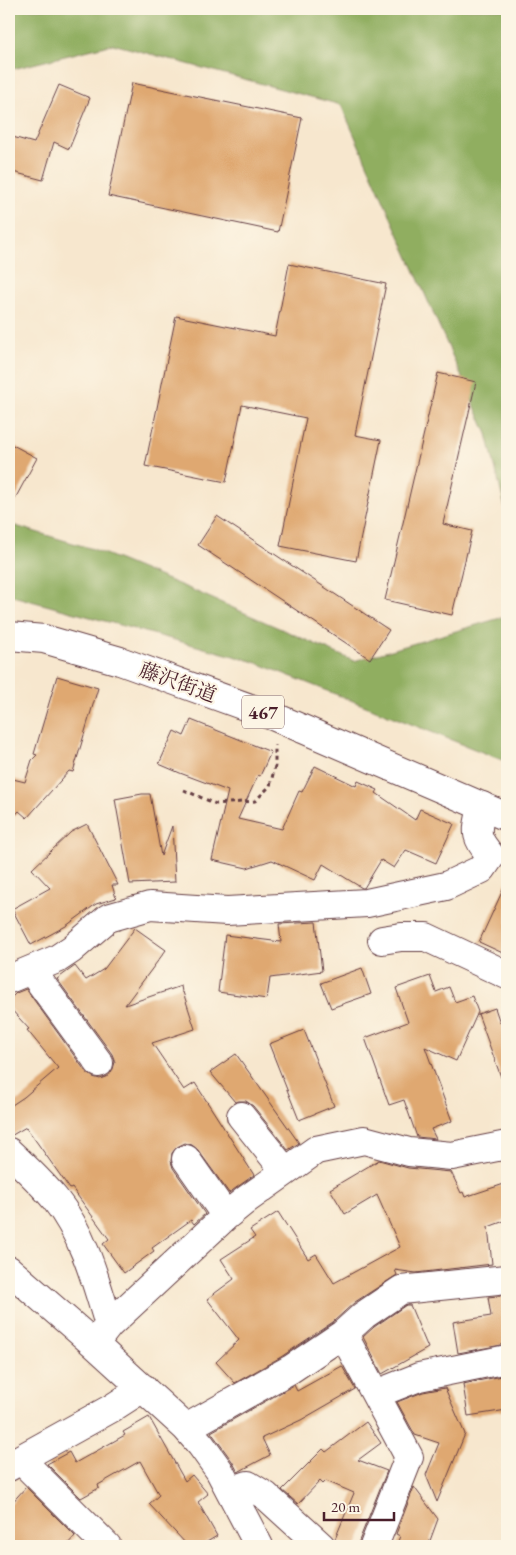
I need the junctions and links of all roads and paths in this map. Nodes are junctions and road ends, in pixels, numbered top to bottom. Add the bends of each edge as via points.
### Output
1 (9, 636) edge
2 (275, 717) junction
3 (184, 790) dead end
4 (482, 806) junction
5 (507, 817) edge
6 (382, 940) dead end
7 (20, 974) edge
8 (507, 975) edge
9 (99, 1063) dead end
10 (241, 1116) dead end
11 (507, 1144) edge
12 (9, 1152) edge
13 (186, 1159) dead end
14 (285, 1171) junction
15 (226, 1216) junction
16 (9, 1270) edge
17 (507, 1279) edge
18 (343, 1334) junction
19 (102, 1335) junction
20 (507, 1359) edge
21 (143, 1388) junction
22 (376, 1394) junction
23 (186, 1428) junction
24 (14, 1463) edge
25 (231, 1491) junction
26 (107, 1546) edge
27 (259, 1546) edge
28 (322, 1546) edge
29 (374, 1546) edge

1 - 2 main road, 藤沢街道 / 467 via 44,639 120,661
2 - 3 path via 272,780 255,801 216,804
2 - 4 main road, 藤沢街道 / 467
4 - 5 main road, 藤沢街道 / 467
4 - 7 main road via 477,832 491,856 482,868 446,886 367,904 227,911 150,906 108,918 57,959
6 - 8 main road via 426,937
7 - 9 main road
10 - 14 main road
11 - 14 main road via 452,1156 409,1152 364,1140 316,1150
12 - 19 main road via 55,1199 80,1239 88,1259
13 - 15 main road
14 - 15 main road
15 - 19 main road
16 - 19 main road
17 - 18 main road via 401,1290
18 - 22 main road
18 - 23 main road via 292,1369
19 - 21 main road
20 - 22 main road via 419,1377
21 - 23 main road
21 - 24 main road
22 - 29 main road via 410,1456
23 - 25 main road
24 - 26 main road
25 - 27 main road
25 - 28 main road via 248,1486 266,1496

